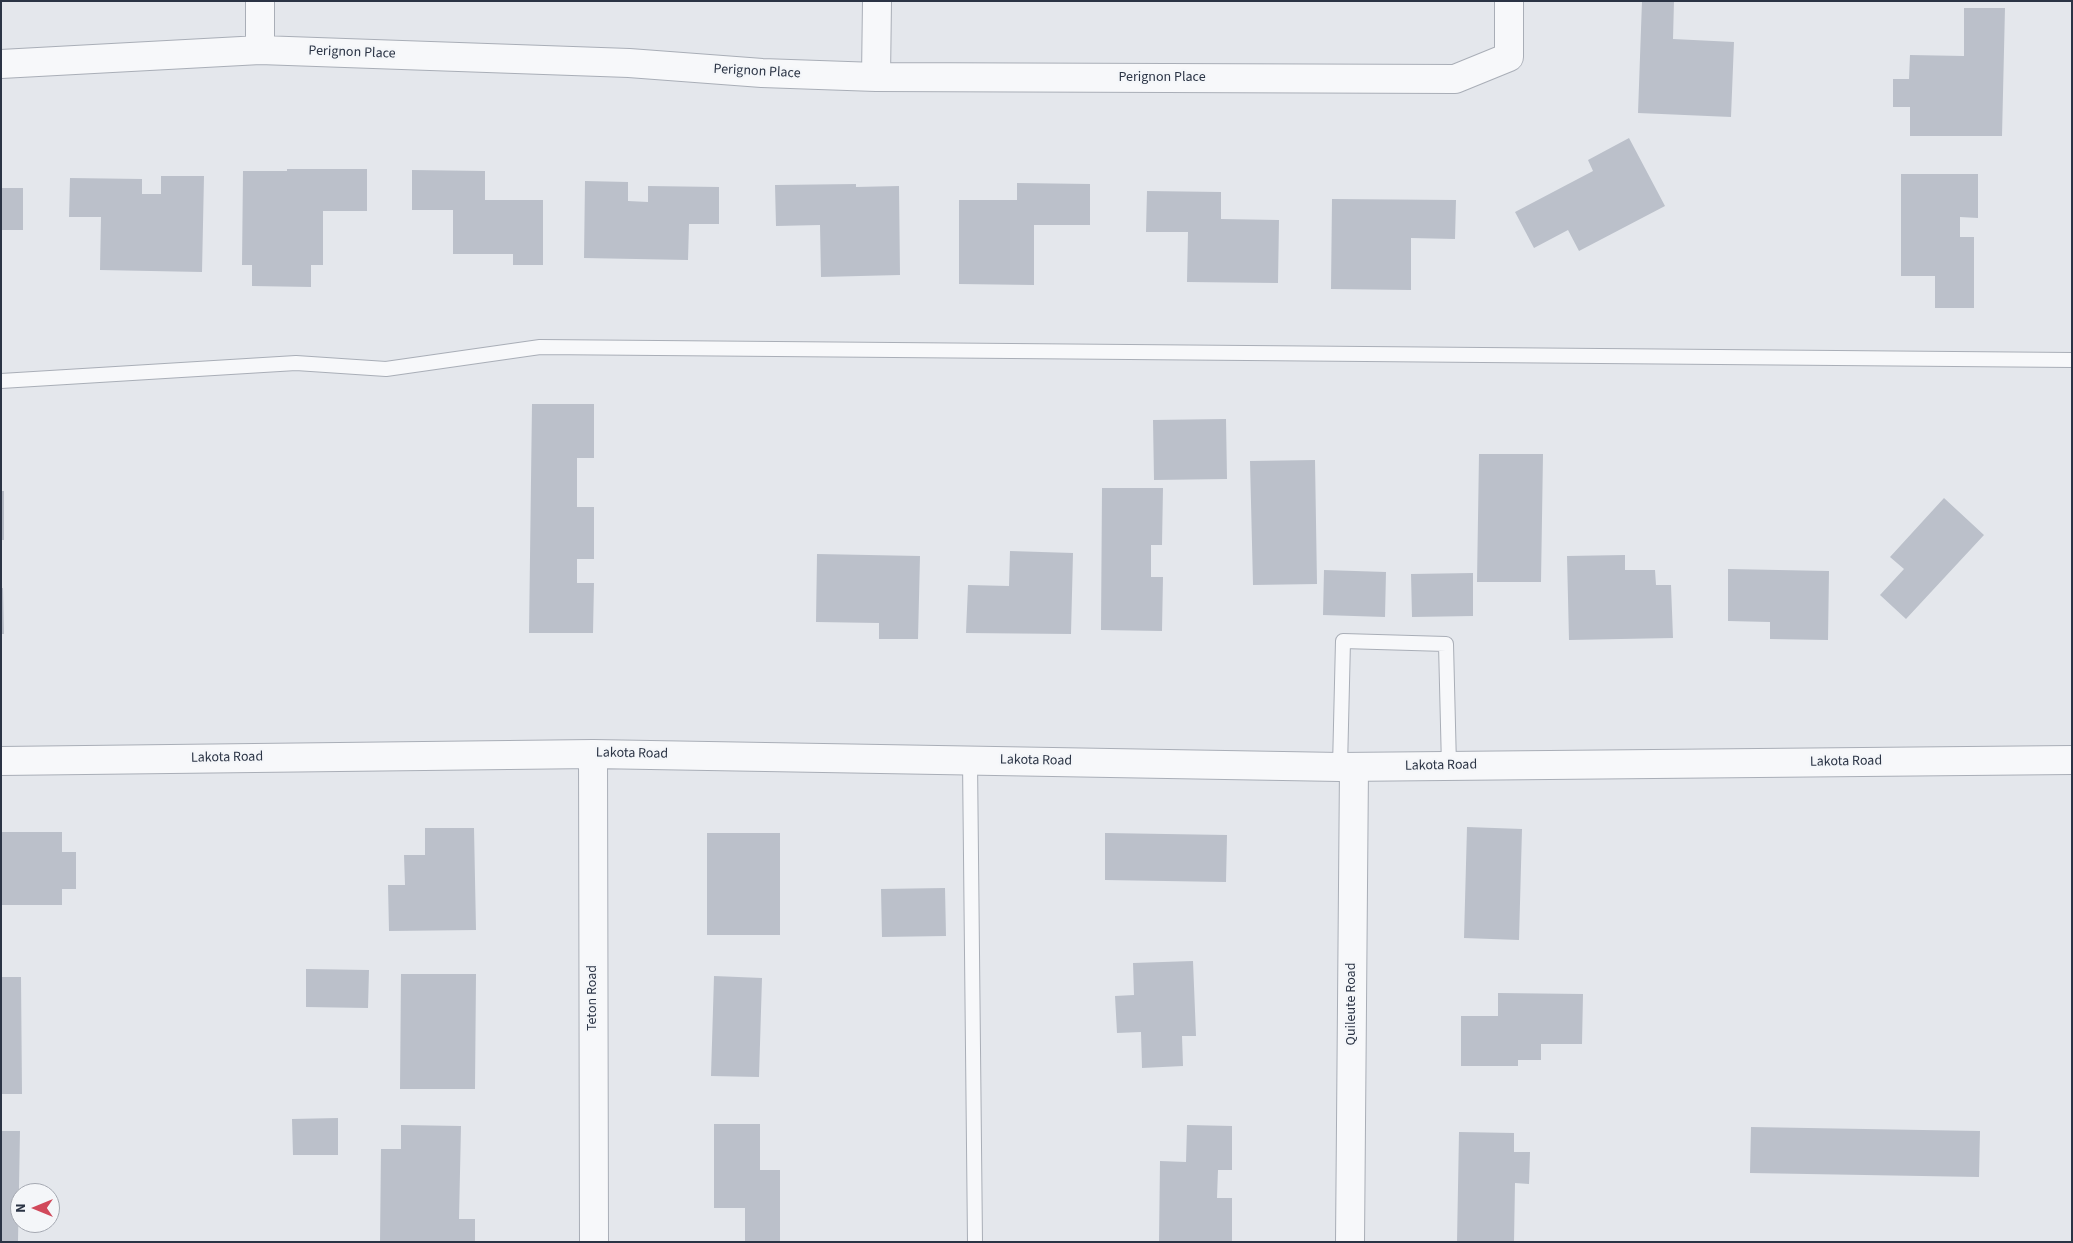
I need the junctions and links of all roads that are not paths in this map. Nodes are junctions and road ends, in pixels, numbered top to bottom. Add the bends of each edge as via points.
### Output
1 (260, 1) edge
2 (877, 1) edge
3 (1509, 1) edge
4 (260, 50) junction
5 (1, 64) edge
6 (876, 77) junction
7 (2072, 360) edge
8 (1, 381) edge
9 (592, 754) junction
10 (970, 760) junction
11 (2072, 760) edge
12 (1, 762) edge
13 (1449, 766) junction
14 (1347, 767) junction
15 (594, 1242) edge
16 (975, 1242) edge
17 (1350, 1242) edge

1 - 4 street
2 - 6 street
3 - 6 street, Perignon Place via 1509,57 1455,79
4 - 5 street, Perignon Place
4 - 6 street, Perignon Place via 629,63
7 - 8 lane via 540,346 386,369 296,364
9 - 10 street, Lakota Road
9 - 12 street, Lakota Road
9 - 15 street, Teton Road
10 - 14 street, Lakota Road
10 - 16 lane
11 - 13 street, Lakota Road
13 - 14 street, Lakota Road
13 - 14 lane via 1446,644 1342,641
14 - 17 street, Quileute Road

